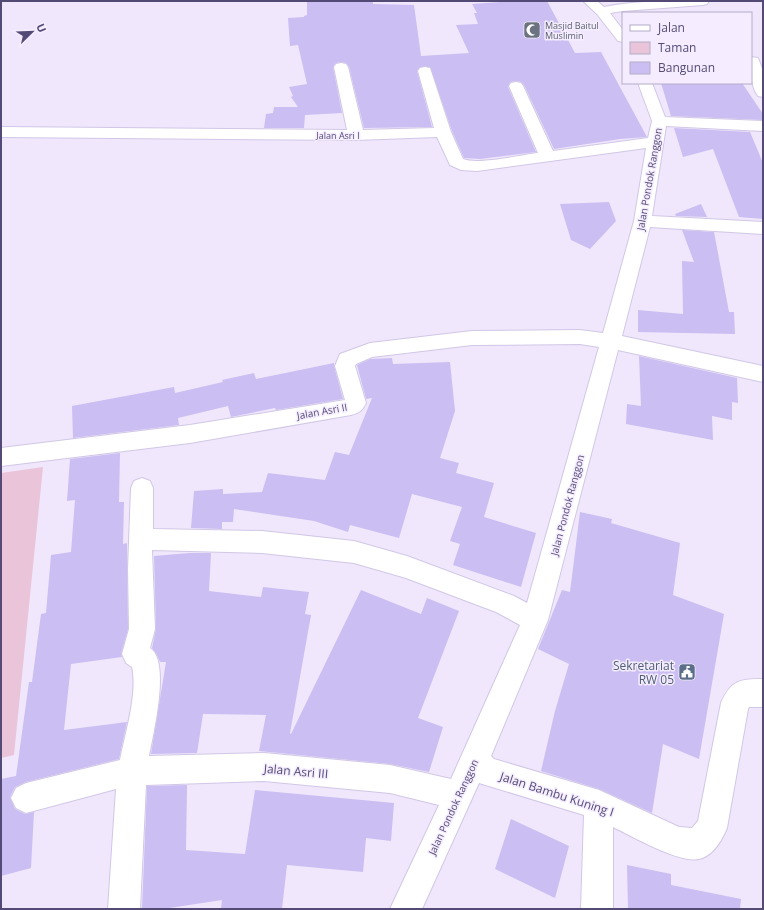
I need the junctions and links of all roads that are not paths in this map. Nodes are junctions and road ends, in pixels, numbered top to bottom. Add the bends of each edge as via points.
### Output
1 (589, 1) edge
2 (703, 1) edge
3 (601, 11) junction
4 (622, 37) edge
5 (753, 61) dead end
6 (341, 67) dead end
7 (425, 71) dead end
8 (645, 84) edge
9 (516, 86) dead end
10 (763, 93) edge
11 (763, 126) edge
12 (1, 132) edge
13 (443, 132) junction
14 (657, 132) junction
15 (356, 135) junction
16 (547, 156) junction
17 (643, 221) junction
18 (763, 228) edge
19 (611, 341) junction
20 (763, 374) edge
21 (1, 457) edge
22 (142, 488) dead end
23 (141, 539) junction
24 (536, 620) junction
25 (763, 693) edge
26 (475, 760) junction
27 (132, 771) junction
28 (459, 796) junction
29 (26, 798) dead end
30 (599, 805) junction
31 (124, 909) edge
32 (406, 909) edge
33 (597, 909) edge

1 - 3 street
2 - 3 street
3 - 4 street
5 - 10 street
6 - 15 street
7 - 13 street
8 - 14 street, Jalan Pondok Ranggon
9 - 16 street
11 - 14 street
12 - 15 street, Jalan Asri I
13 - 15 street, Jalan Asri I
13 - 16 street via 456,162 461,165 477,166
14 - 16 street
14 - 17 street, Jalan Pondok Ranggon
17 - 18 street
17 - 19 street, Jalan Pondok Ranggon
19 - 20 street
19 - 21 street, Jalan Asri II via 580,337 472,338 370,350 347,359 345,366 356,399 356,403 351,407 190,434
19 - 24 street, Jalan Pondok Ranggon
22 - 23 street
23 - 24 street via 262,542 354,552 407,567 506,604
23 - 27 street via 142,629 135,654 143,659 147,679
24 - 26 street, Jalan Pondok Ranggon
25 - 30 street, Jalan Bambu Kuning I via 743,693 735,704 712,828 699,844 678,842
26 - 28 street, Jalan Pondok Ranggon
26 - 30 street, Jalan Bambu Kuning I via 486,771
27 - 28 street, Jalan Asri III via 264,767 390,779
27 - 29 street, Jalan Asri III
27 - 31 street
28 - 32 street, Jalan Pondok Ranggon
30 - 33 street

